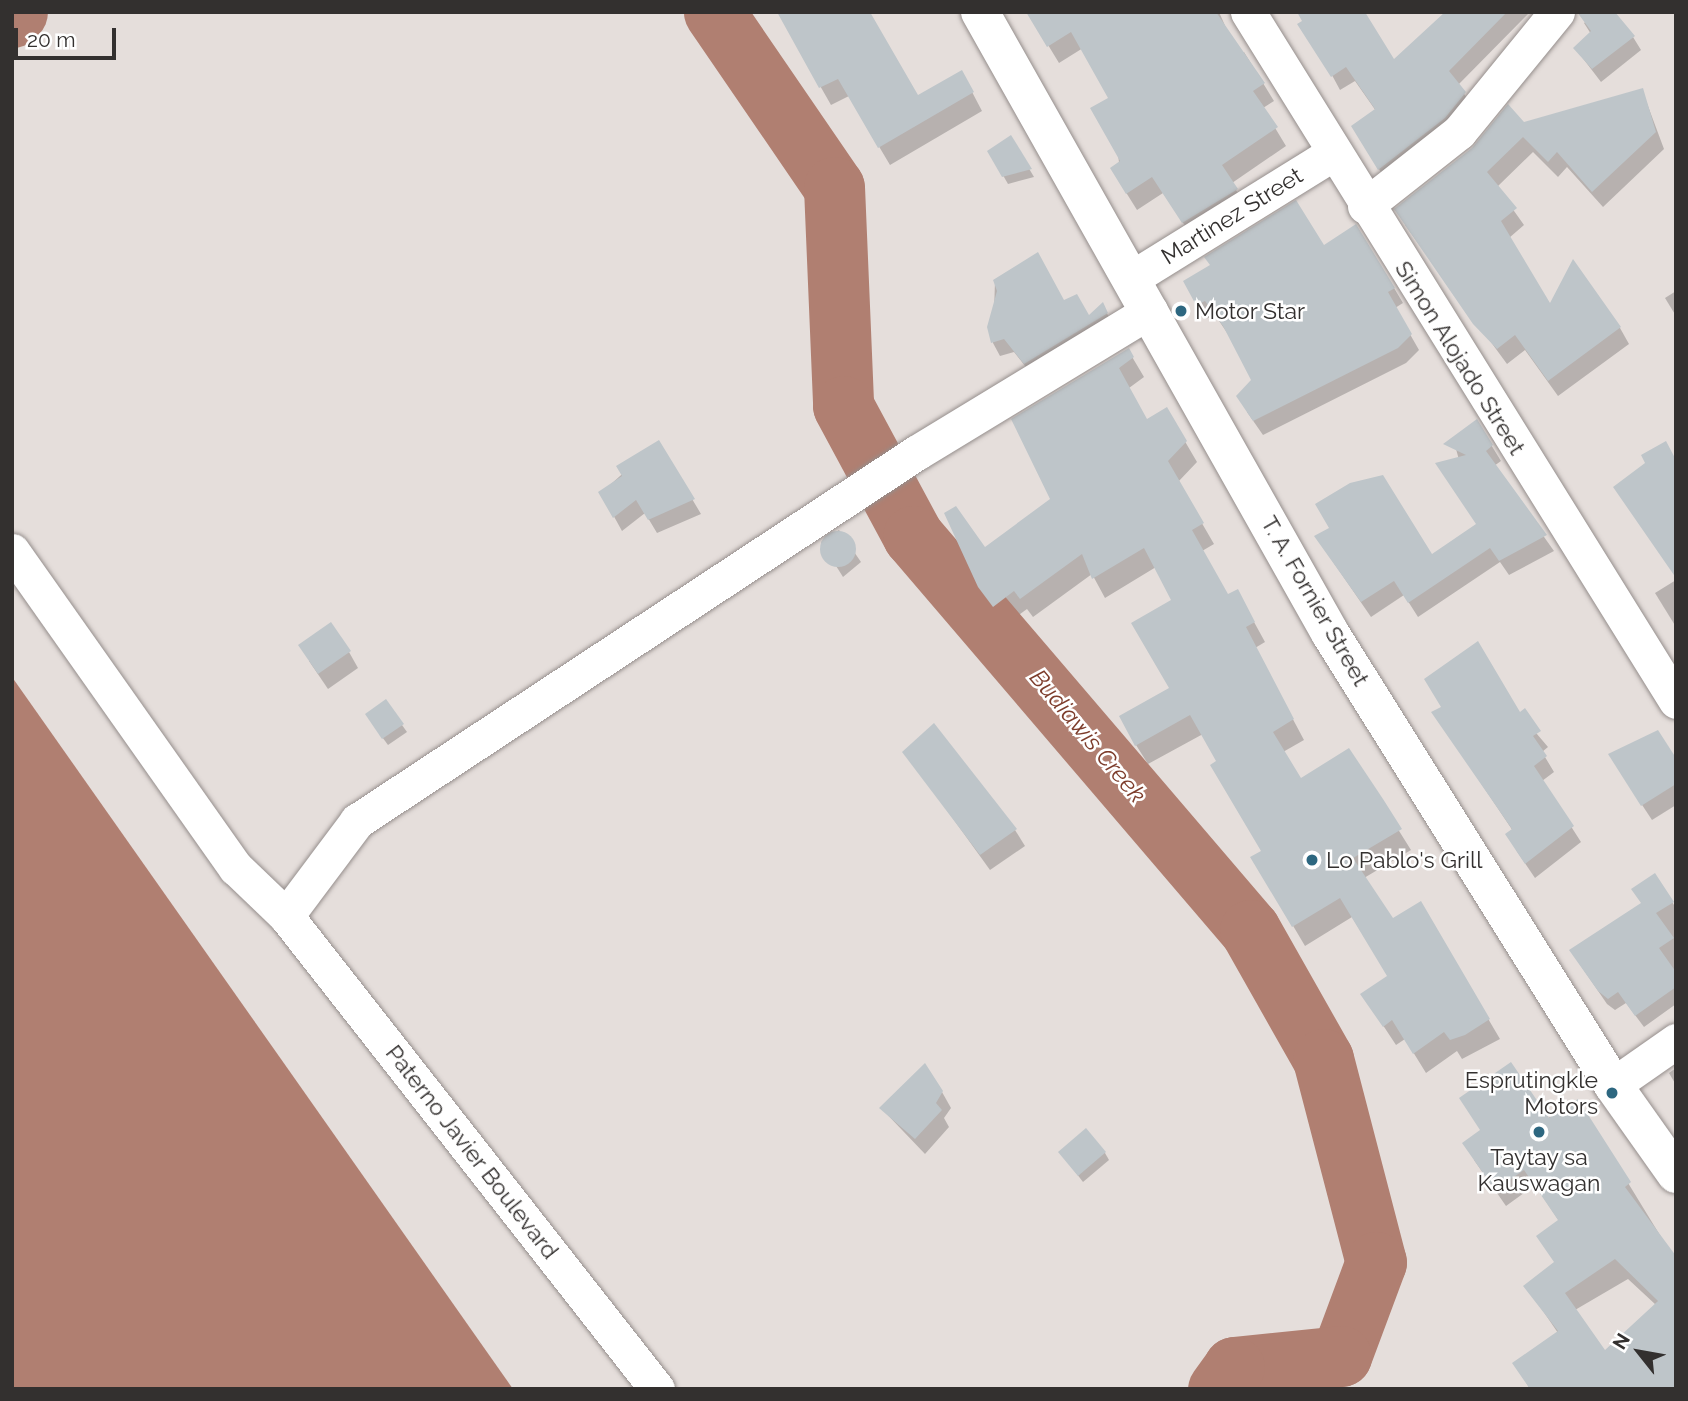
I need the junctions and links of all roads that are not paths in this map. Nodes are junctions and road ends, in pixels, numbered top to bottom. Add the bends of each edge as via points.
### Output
1 (980, 12) edge
2 (1248, 12) edge
3 (1557, 12) edge
4 (1332, 154) junction
5 (1365, 206) junction
6 (1132, 278) junction
7 (1150, 311) junction
8 (12, 551) edge
9 (1676, 701) edge
10 (286, 916) junction
11 (1676, 1041) edge
12 (1613, 1086) junction
13 (1676, 1174) edge
14 (657, 1389) edge

1 - 6 main road, T. A. Fornier Street
2 - 4 street, Simon Alojado Street
3 - 5 street via 1459,132
4 - 5 street, Simon Alojado Street
4 - 6 street, Martinez Street
5 - 9 street, Simon Alojado Street
6 - 7 main road, T. A. Fornier Street
7 - 10 street via 916,453 357,821
7 - 12 main road, T. A. Fornier Street via 1330,633
8 - 10 street, Paterno Javier Boulevard via 236,868
10 - 14 street, Paterno Javier Boulevard
11 - 12 street
12 - 13 main road, T. A. Fornier Street

